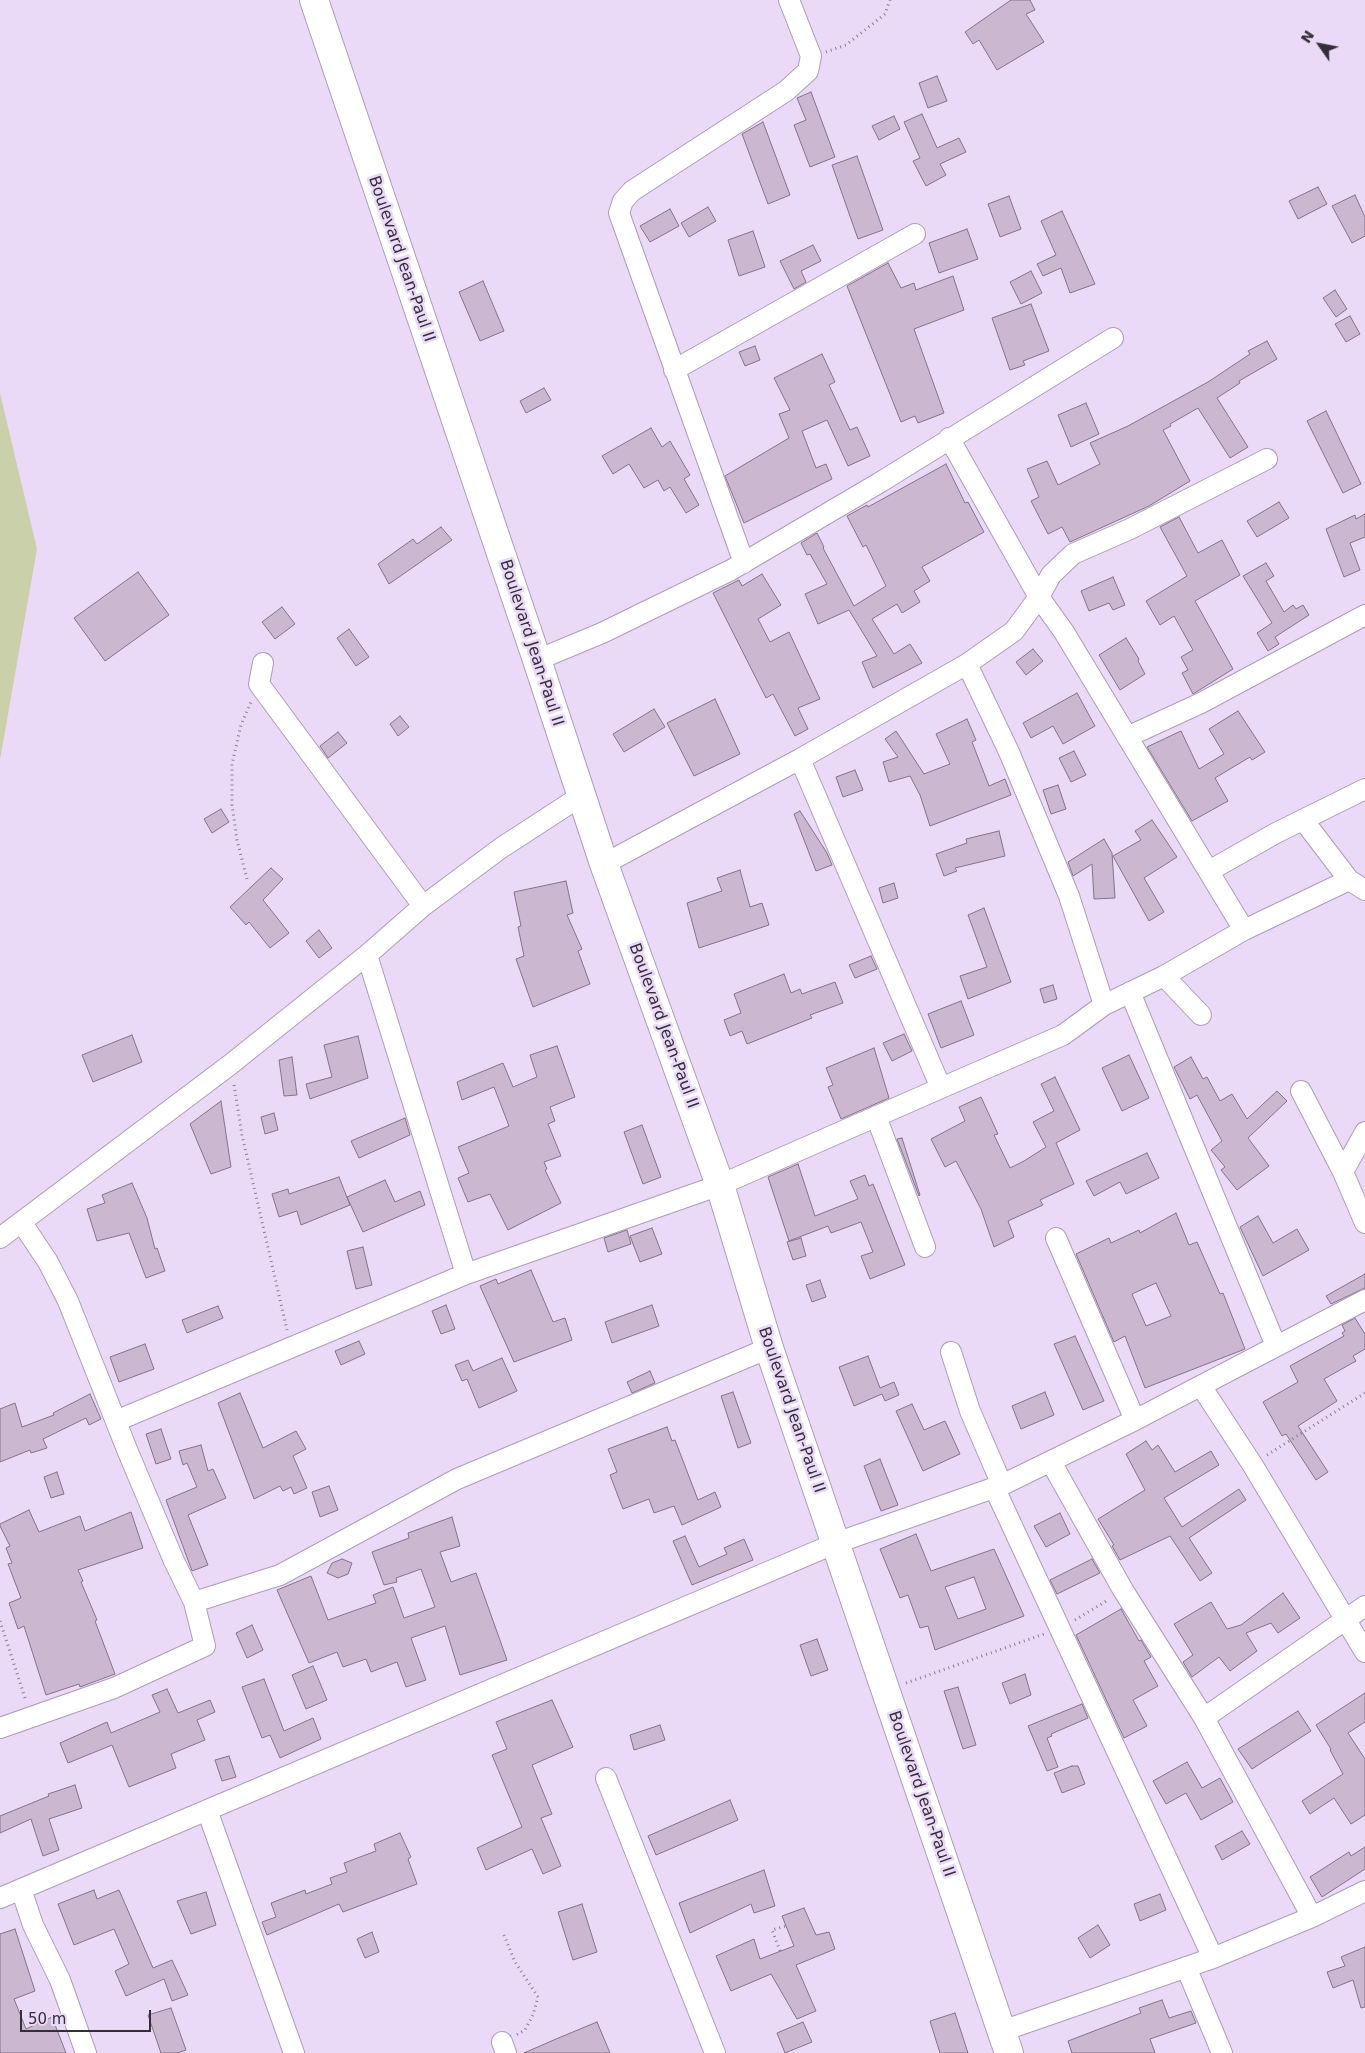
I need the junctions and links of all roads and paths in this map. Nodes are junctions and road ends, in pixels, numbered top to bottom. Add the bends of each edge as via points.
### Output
1 (314, 0) edge
2 (789, 0) edge
3 (890, 0) edge
4 (811, 56) junction
5 (915, 234) dead end
6 (1113, 338) dead end
7 (674, 370) junction
8 (949, 438) junction
9 (1267, 459) dead end
10 (744, 562) junction
11 (1039, 597) junction
12 (1365, 615) edge
13 (537, 660) junction
14 (263, 663) dead end
15 (967, 664) junction
16 (259, 684) junction
17 (1127, 737) junction
18 (800, 759) junction
19 (1365, 789) edge
20 (581, 796) junction
21 (1304, 821) junction
22 (604, 864) junction
23 (1209, 870) junction
24 (247, 879) dead end
25 (1357, 885) edge
26 (423, 906) junction
27 (1244, 930) junction
28 (367, 955) junction
29 (1164, 976) junction
30 (1130, 992) junction
31 (1104, 1005) junction
32 (1201, 1015) dead end
33 (231, 1064) junction
34 (941, 1088) junction
35 (1301, 1091) dead end
36 (876, 1116) junction
37 (1365, 1132) edge
38 (1343, 1172) junction
39 (720, 1185) junction
40 (22, 1223) junction
41 (1365, 1223) edge
42 (0, 1238) edge
43 (1056, 1238) dead end
44 (925, 1247) dead end
45 (466, 1274) junction
46 (1365, 1300) edge
47 (1276, 1346) junction
48 (291, 1348) junction
49 (769, 1348) junction
50 (951, 1352) dead end
51 (1201, 1386) junction
52 (1365, 1393) edge
53 (1135, 1420) junction
54 (116, 1421) junction
55 (1051, 1462) junction
56 (1252, 1464) junction
57 (998, 1486) junction
58 (836, 1543) junction
59 (1123, 1590) junction
60 (194, 1602) junction
61 (1365, 1606) edge
62 (1346, 1620) junction
63 (0, 1621) edge
64 (1059, 1629) junction
65 (1365, 1652) edge
66 (886, 1690) junction
67 (30, 1716) junction
68 (1204, 1718) junction
69 (0, 1728) edge
70 (606, 1778) dead end
71 (207, 1810) junction
72 (22, 1889) junction
73 (1365, 1891) edge
74 (0, 1898) edge
75 (1312, 1917) junction
76 (786, 1926) dead end
77 (504, 1936) dead end
78 (780, 1951) dead end
79 (1213, 1958) junction
80 (1186, 1967) junction
81 (1006, 2042) edge
82 (504, 2048) edge
83 (86, 2053) edge
84 (294, 2053) edge
85 (715, 2053) edge
86 (1222, 2053) edge

1 - 13 main road, Boulevard Jean-Paul II
2 - 4 street
3 - 4 path via 885,14 846,44
4 - 7 street via 808,71 800,81 632,191 623,201 619,213
5 - 7 street
6 - 8 street
7 - 10 street
8 - 10 street
8 - 11 street
9 - 11 street via 1130,530 1073,554 1051,575
10 - 13 street via 629,621
11 - 15 street via 1014,631
11 - 17 street via 1064,632
12 - 17 street via 1201,703
13 - 20 main road, Boulevard Jean-Paul II
14 - 16 street
15 - 18 street
15 - 31 street via 1069,896
16 - 24 path via 241,725 232,764 232,805
16 - 26 street
17 - 23 street
18 - 22 street
18 - 34 street
19 - 21 street
20 - 22 main road, Boulevard Jean-Paul II
20 - 26 street via 501,848
21 - 23 street
21 - 25 street
22 - 39 main road, Boulevard Jean-Paul II
23 - 27 street
25 - 27 street
26 - 28 street
27 - 29 street
28 - 33 street
28 - 45 street
29 - 30 street
29 - 32 street
30 - 31 street
30 - 47 street
31 - 34 street via 1063,1034
33 - 40 street
33 - 48 path via 242,1135
34 - 36 street
35 - 38 street
36 - 39 street
36 - 44 street
37 - 38 street
38 - 41 street
39 - 45 street
39 - 49 main road, Boulevard Jean-Paul II
40 - 42 street
40 - 54 street via 48,1262 68,1301
43 - 53 street
45 - 48 street
46 - 47 street
47 - 51 street
48 - 54 street
49 - 58 main road, Boulevard Jean-Paul II
49 - 60 street via 457,1479 280,1575
50 - 57 street
51 - 53 street
51 - 56 street
52 - 56 path
53 - 55 street
54 - 60 street via 174,1562
55 - 57 street
55 - 59 street
56 - 62 street
57 - 58 street
57 - 64 street
58 - 66 main road, Boulevard Jean-Paul II
58 - 71 street
59 - 64 path
59 - 68 street
60 - 67 street via 205,1646 114,1688
61 - 62 street
62 - 65 street
62 - 68 street
63 - 67 path
64 - 66 path
64 - 79 street
66 - 81 main road, Boulevard Jean-Paul II
67 - 69 street
68 - 75 street
70 - 85 street
71 - 72 street
71 - 84 street
72 - 74 street
72 - 83 street via 33,1925 60,1980
73 - 75 street
75 - 79 street
76 - 78 path via 772,1930
77 - 82 path via 514,1962 538,1997 525,2030
79 - 80 street
80 - 81 street
80 - 86 street

